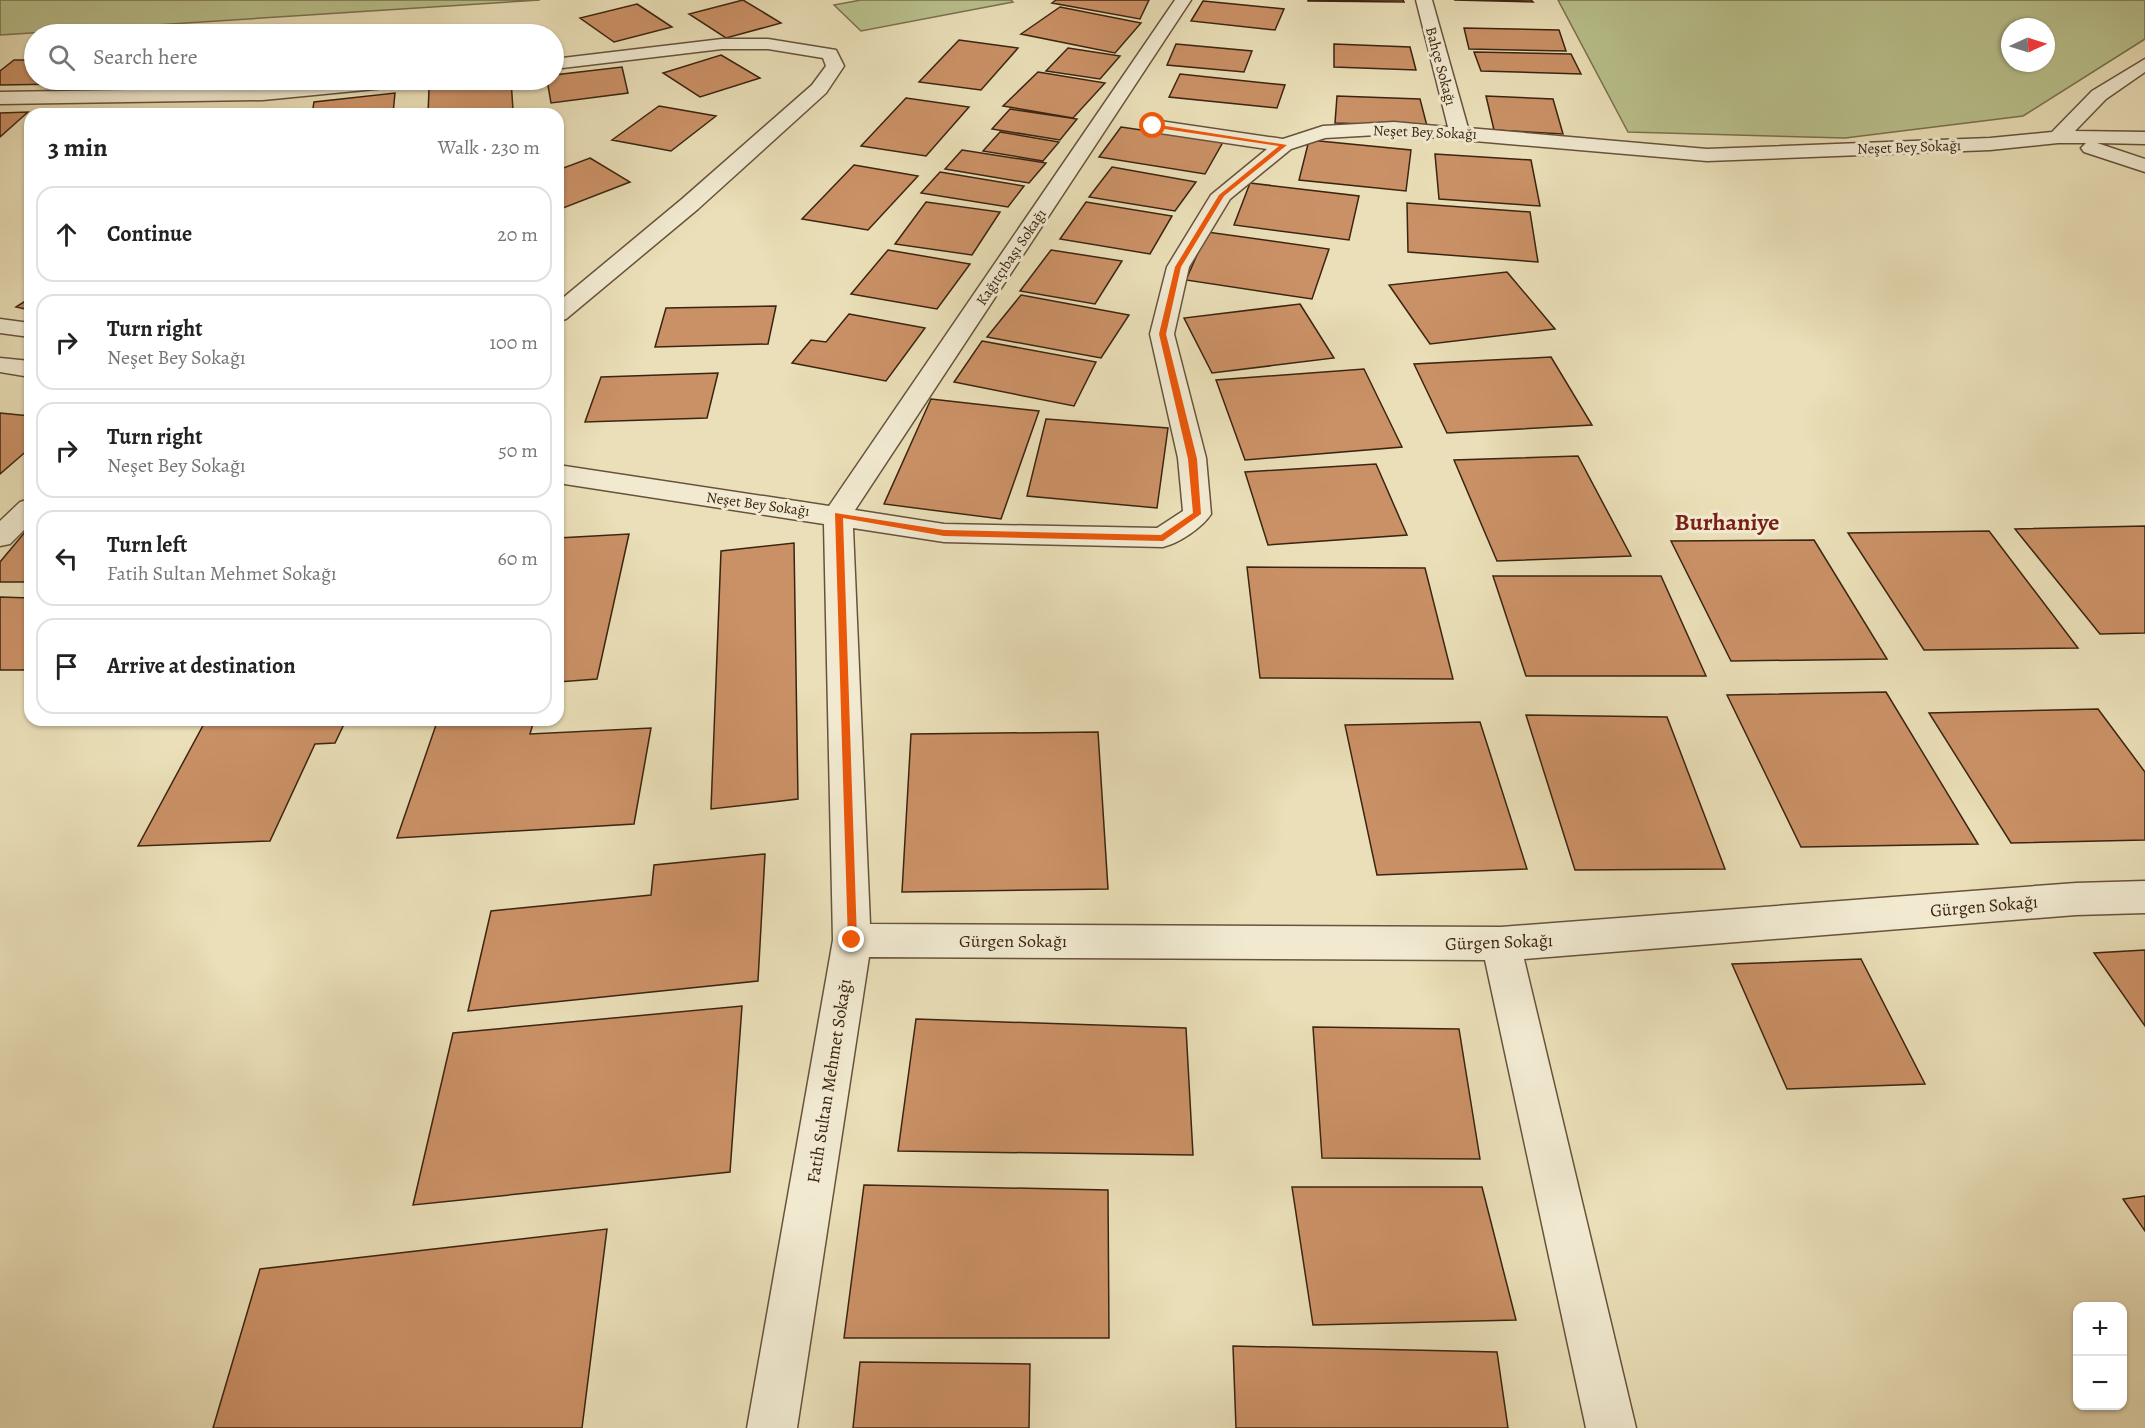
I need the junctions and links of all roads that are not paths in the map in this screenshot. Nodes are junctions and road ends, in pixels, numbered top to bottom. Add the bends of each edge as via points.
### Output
1 (1183, 0) edge
2 (1424, 0) edge
3 (564, 62) edge
4 (2145, 64) edge
5 (303, 90) edge
6 (262, 94) junction
7 (0, 98) edge
8 (264, 108) edge
9 (1153, 126) dead end
10 (1459, 132) junction
11 (2058, 137) junction
12 (2145, 138) edge
13 (1284, 145) junction
14 (2145, 166) edge
15 (564, 309) edge
16 (0, 326) edge
17 (24, 329) edge
18 (0, 365) edge
19 (24, 368) edge
20 (564, 475) edge
21 (24, 514) edge
22 (838, 515) junction
23 (0, 537) edge
24 (2145, 897) edge
25 (852, 940) junction
26 (1501, 944) junction
27 (771, 1428) edge
28 (1611, 1428) edge

1 - 22 street, Kağıtçıbaşı Sokağı
2 - 10 street, Bahçe Sokağı
3 - 15 street via 722,44 768,44 830,54 835,66 819,89
4 - 11 street via 2099,95
5 - 6 street
6 - 7 street
6 - 8 street
9 - 13 street
10 - 11 street, Neşet Bey Sokağı via 1707,155 1990,144
10 - 13 street, Neşet Bey Sokağı via 1394,128 1323,132
11 - 12 street, Neşet Bey Sokağı
11 - 14 street
13 - 22 street, Neşet Bey Sokağı via 1222,195 1178,267 1162,334 1192,459 1197,514 1163,538 944,533
16 - 17 street
18 - 19 street
20 - 22 street, Neşet Bey Sokağı
21 - 23 street
22 - 25 street, Fatih Sultan Mehmet Sokağı
24 - 26 street, Gürgen Sokağı via 2076,899
25 - 26 street, Gürgen Sokağı
25 - 27 street, Fatih Sultan Mehmet Sokağı
26 - 28 street

